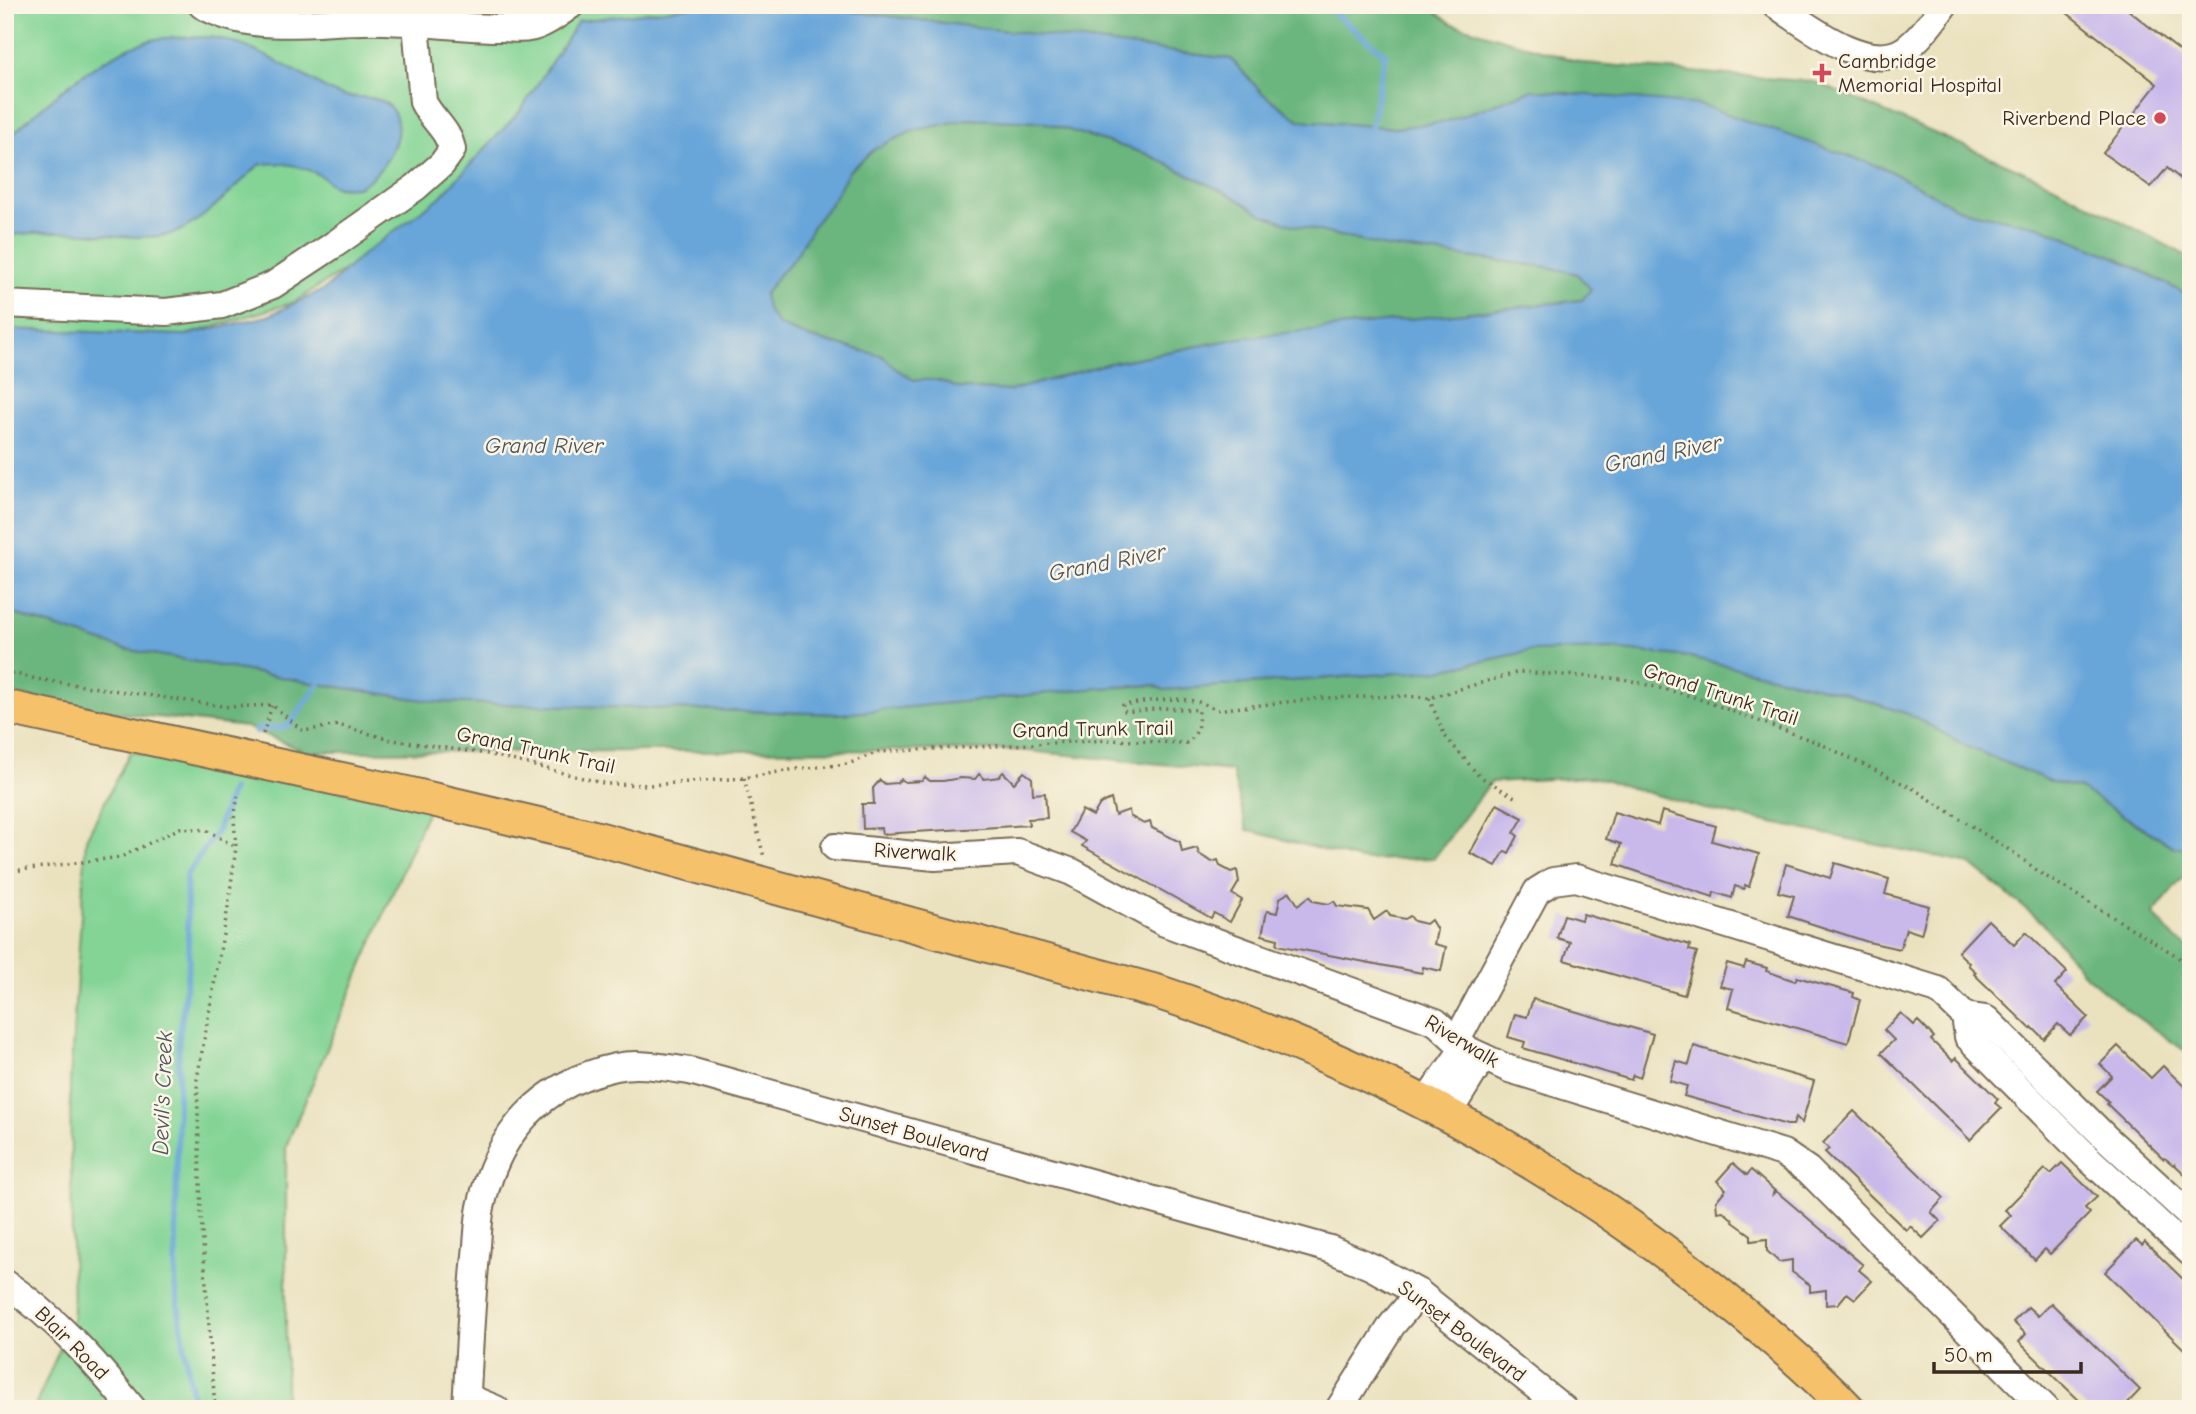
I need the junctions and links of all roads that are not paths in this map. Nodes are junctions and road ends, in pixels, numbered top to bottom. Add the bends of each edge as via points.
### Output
1 (202, 5) edge
2 (571, 5) edge
3 (1776, 5) edge
4 (1944, 5) edge
5 (416, 24) junction
6 (5, 304) edge
7 (5, 707) edge
8 (835, 847) dead end
9 (1468, 1048) junction
10 (2000, 1051) junction
11 (1437, 1108) junction
12 (2105, 1137) junction
13 (2087, 1157) junction
14 (2148, 1175) junction
15 (2131, 1196) junction
16 (2191, 1216) edge
17 (2191, 1253) edge
18 (5, 1283) edge
19 (1419, 1293) junction
20 (467, 1403) edge
21 (133, 1409) edge
22 (496, 1409) edge
23 (1339, 1409) edge
24 (1564, 1409) edge
25 (1848, 1409) edge
26 (2046, 1409) edge

1 - 5 street via 217,14 267,23 386,20
2 - 5 street via 531,28
3 - 4 street via 1834,42 1874,58 1903,51
5 - 6 street via 423,102 450,136 452,150 416,187 332,246 273,285 222,305 166,312
7 - 11 main road via 592,837 1158,992 1330,1057
8 - 9 street, Riverwalk via 935,857 1017,852 1072,872 1165,923 1436,1022
9 - 10 street via 1537,891 1553,881 1576,878 1938,990 1965,1016 1986,1019
9 - 11 street
9 - 26 street, Riverwalk via 1509,1069 1783,1153 1808,1170
10 - 12 street
10 - 13 street
11 - 25 main road via 1590,1198 1682,1264 1774,1339
12 - 13 street
12 - 14 street
13 - 15 street
14 - 15 street
14 - 16 street
15 - 17 street
18 - 21 street, Blair Road via 63,1328
19 - 20 street, Sunset Boulevard via 1329,1249 690,1071 617,1067 567,1085 534,1107 509,1134 491,1173 481,1208 472,1292
19 - 23 street via 1392,1325
19 - 24 street, Sunset Boulevard
20 - 22 street

